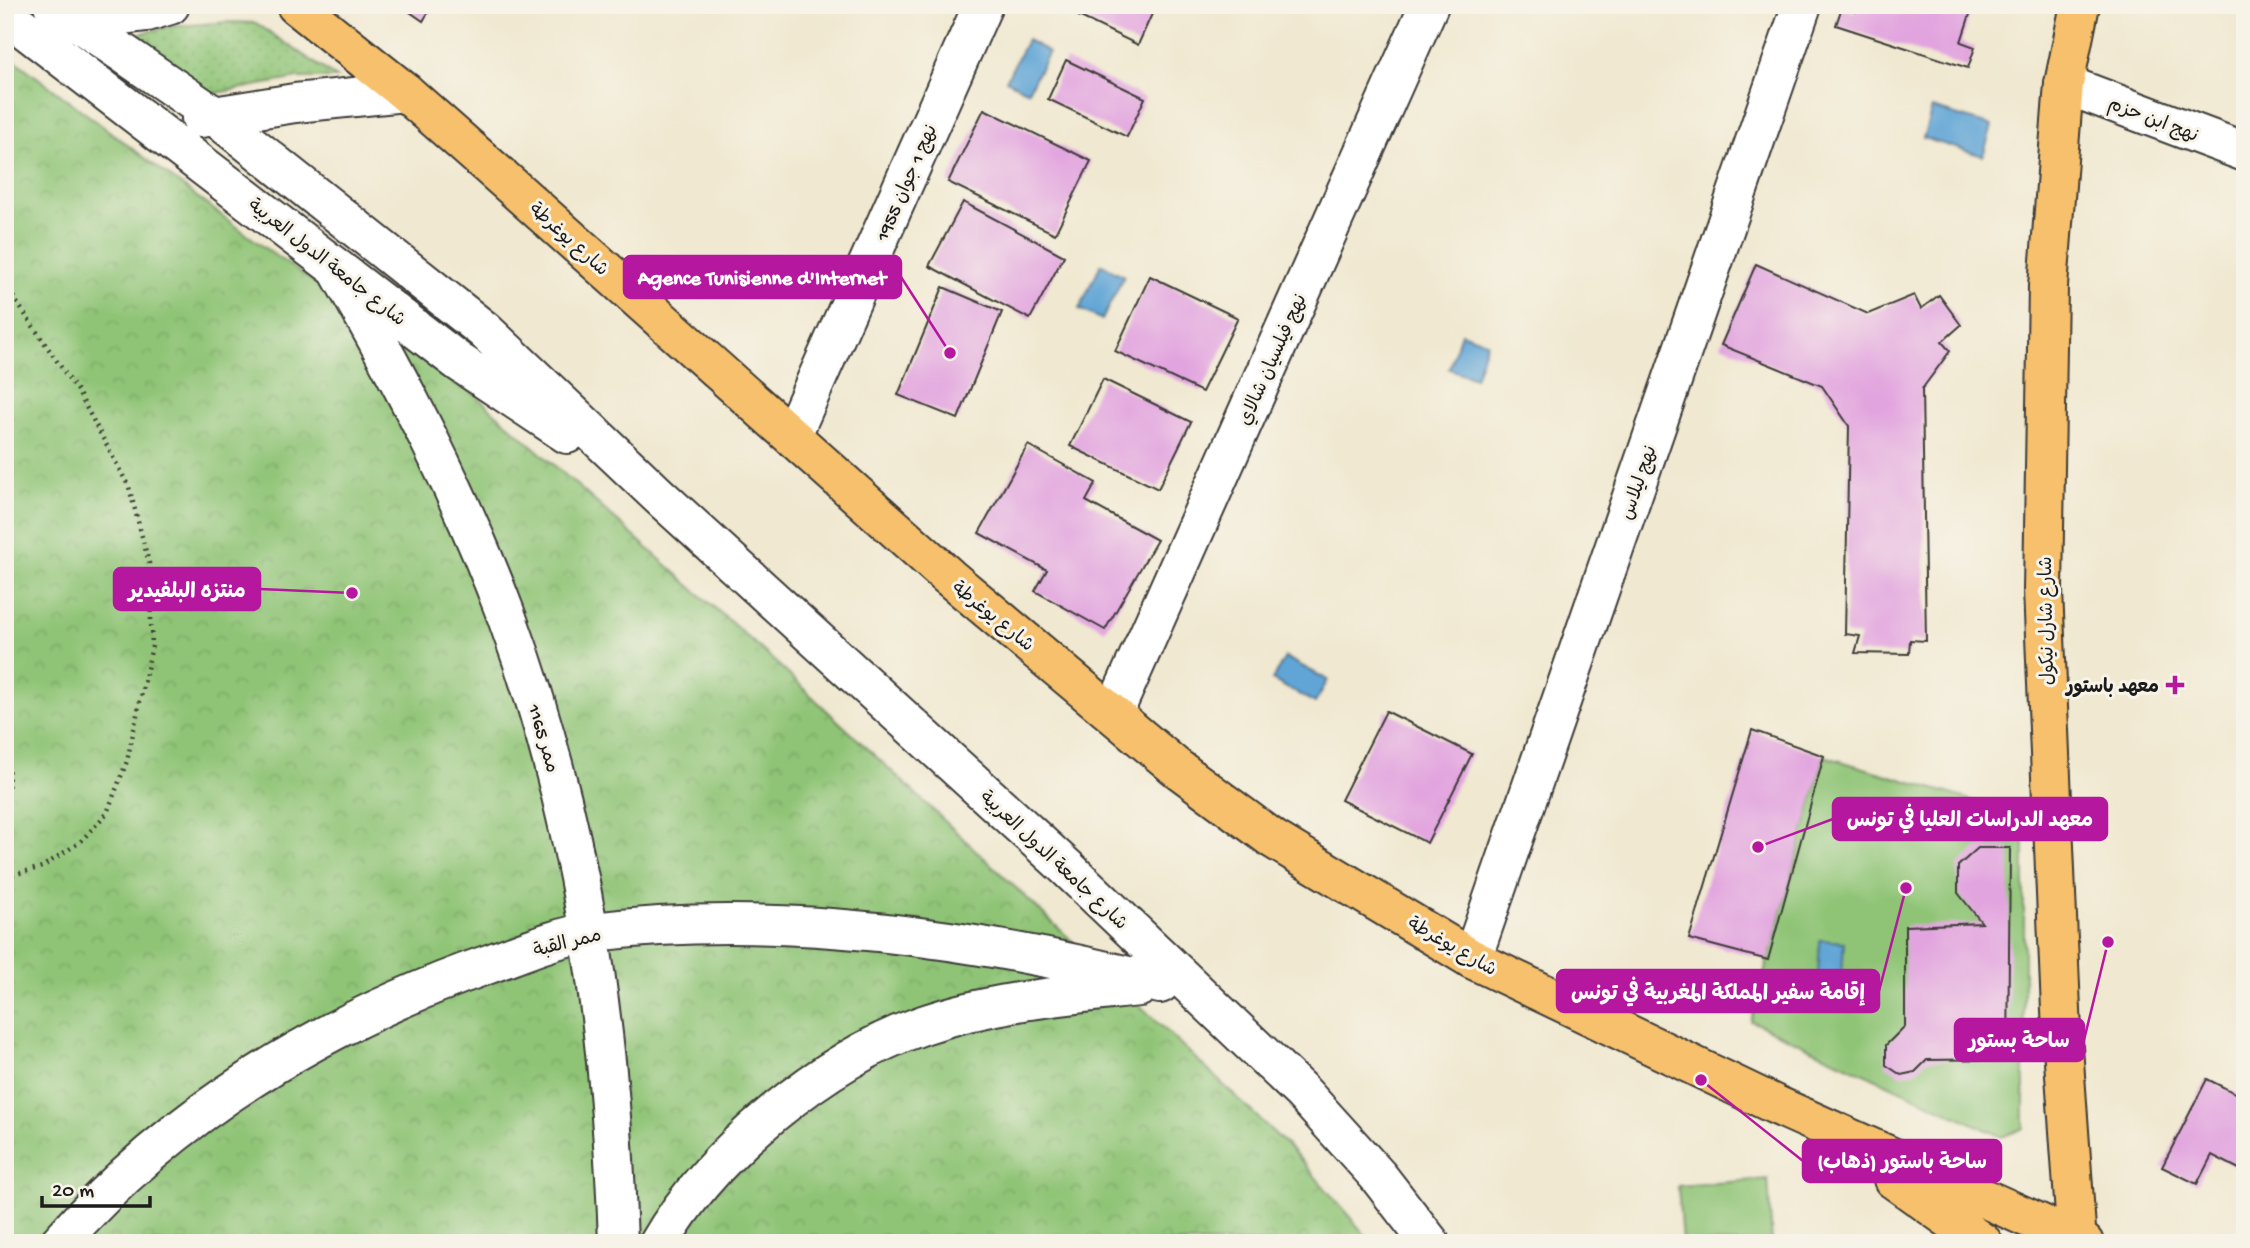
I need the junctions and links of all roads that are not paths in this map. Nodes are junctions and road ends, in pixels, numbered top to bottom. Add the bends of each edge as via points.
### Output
1 (170, 5) edge
2 (296, 5) edge
3 (983, 5) edge
4 (1429, 5) edge
5 (1802, 5) edge
6 (2080, 5) edge
7 (64, 13) edge
8 (13, 20) edge
9 (2064, 84) junction
10 (405, 92) junction
11 (216, 117) junction
12 (143, 118) junction
13 (2245, 152) edge
14 (339, 272) junction
15 (792, 435) junction
16 (659, 496) junction
17 (1114, 712) junction
18 (590, 932) junction
19 (1472, 959) junction
20 (1178, 988) junction
21 (1776, 1105) junction
22 (2079, 1241) edge
23 (59, 1243) edge
24 (618, 1243) edge
25 (659, 1243) edge
26 (1430, 1243) edge
27 (1983, 1243) edge

1 - 7 street via 147,12
2 - 10 main road, شارع يوغرطة
3 - 15 street, نهج 1 جوان 1955
4 - 17 street, نهج فيلسيان شالاي
5 - 19 street, نهج ليلاس
6 - 9 main road, شارع شارل نيكول
7 - 8 street
7 - 11 street, شارع جامعة الدول العربية
8 - 12 street, شارع جامعة الدول العربية
9 - 13 street, نهج ابن حزم
9 - 22 main road, شارع شارل نيكول via 2048,286 2043,590 2062,1033
10 - 11 street via 295,103
10 - 15 main road, شارع يوغرطة
11 - 12 street
11 - 16 street, شارع جامعة الدول العربية via 484,330
12 - 14 street, شارع جامعة الدول العربية
14 - 16 street, شارع جامعة الدول العربية via 459,362
14 - 18 street, ممر 1165 via 458,499 505,612 561,794
15 - 17 main road, شارع يوغرطة via 948,577
16 - 20 street, شارع جامعة الدول العربية via 1066,867
17 - 19 main road, شارع يوغرطة via 1177,768 1273,839
18 - 20 street, ممر القبة via 670,926 821,926 1027,953
18 - 23 street, ممر القبة via 430,985 288,1056 226,1095 125,1172
18 - 24 street, ممر 1165 via 606,1038
19 - 21 main road, شارع يوغرطة
20 - 25 street via 978,1010 922,1026 867,1051 810,1085 720,1163
20 - 26 street, شارع جامعة الدول العربية via 1302,1092 1378,1176
21 - 22 main road, شارع يوغرطة
21 - 27 main road, شارع يوغرطة via 1910,1190

